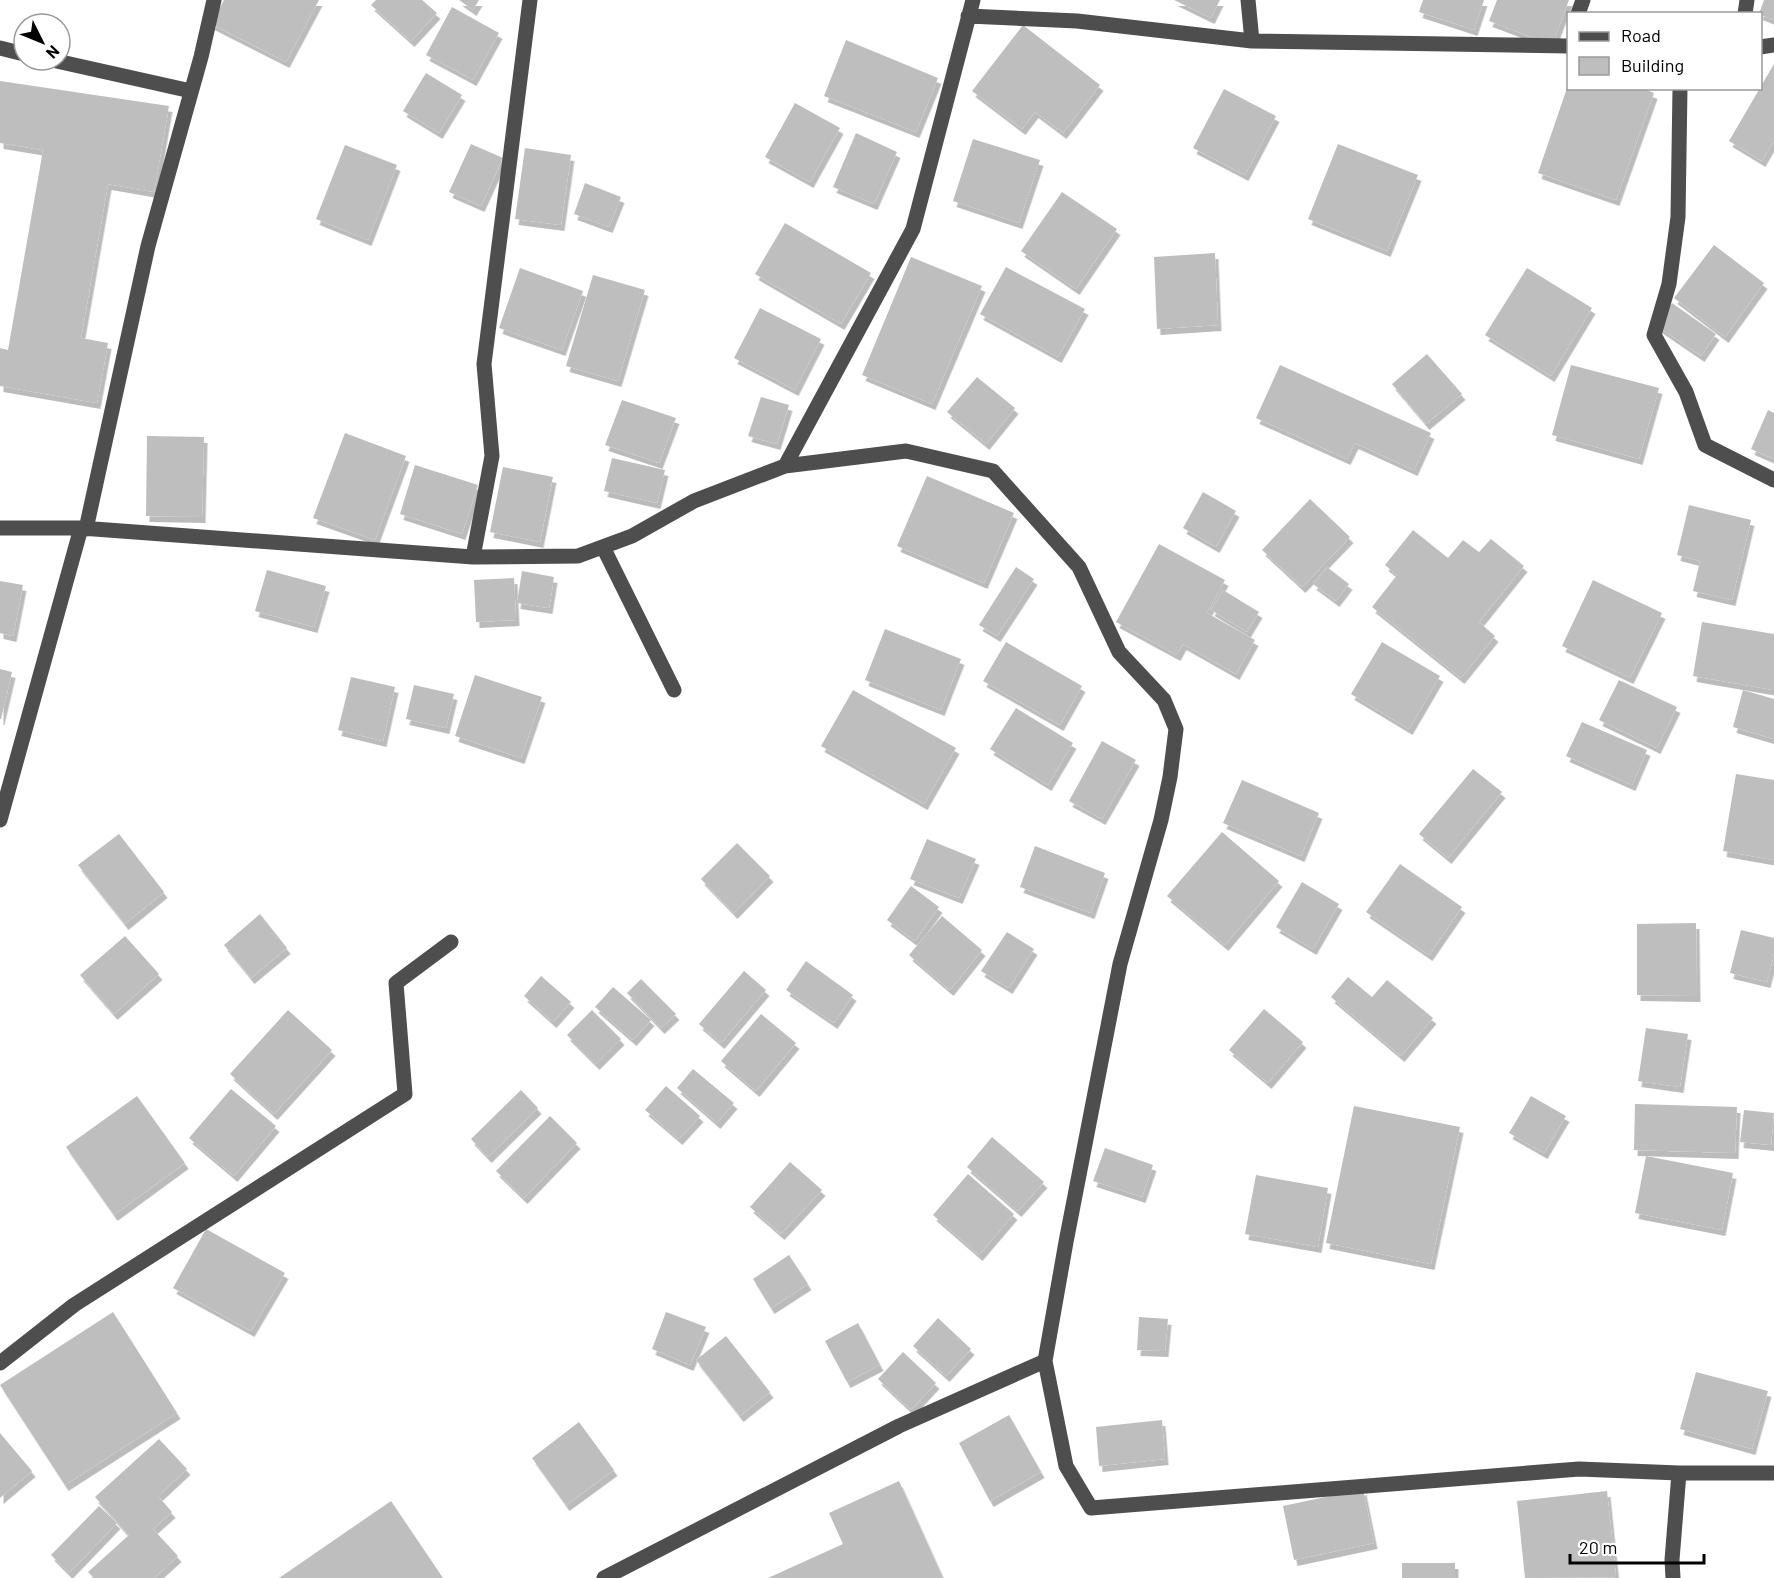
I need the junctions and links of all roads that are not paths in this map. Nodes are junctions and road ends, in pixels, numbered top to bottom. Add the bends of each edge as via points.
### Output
1 (214, 0) edge
2 (531, 0) edge
3 (973, 0) edge
4 (1248, 0) edge
5 (968, 16) junction
6 (1252, 41) junction
7 (1567, 44) edge
8 (72, 64) edge
9 (1680, 90) edge
10 (191, 91) junction
11 (785, 466) junction
12 (1774, 480) edge
13 (0, 528) edge
14 (83, 529) junction
15 (603, 547) junction
16 (473, 557) junction
17 (674, 690) dead end
18 (0, 820) edge
19 (451, 942) dead end
20 (1046, 1361) junction
21 (0, 1362) edge
22 (1679, 1473) junction
23 (1774, 1473) edge
24 (604, 1578) edge
25 (1673, 1578) edge

1 - 10 street
2 - 16 street via 484,364 492,456
3 - 5 street
4 - 6 street
5 - 6 street via 1077,21
5 - 11 street via 913,229
6 - 7 street
8 - 10 street
9 - 12 street via 1677,217 1669,284 1654,335 1686,392 1705,446
10 - 14 street via 148,246
11 - 15 street via 694,501 632,536
11 - 20 street via 906,451 993,471 1079,567 1119,652 1164,700 1176,729 1161,820 1120,964
13 - 14 street
14 - 16 street
14 - 18 street
15 - 16 street via 578,556
15 - 17 street
19 - 21 street via 396,983 405,1094 74,1305
20 - 22 street via 1066,1466 1091,1508 1579,1469
20 - 24 street via 899,1426
22 - 23 street
22 - 25 street

